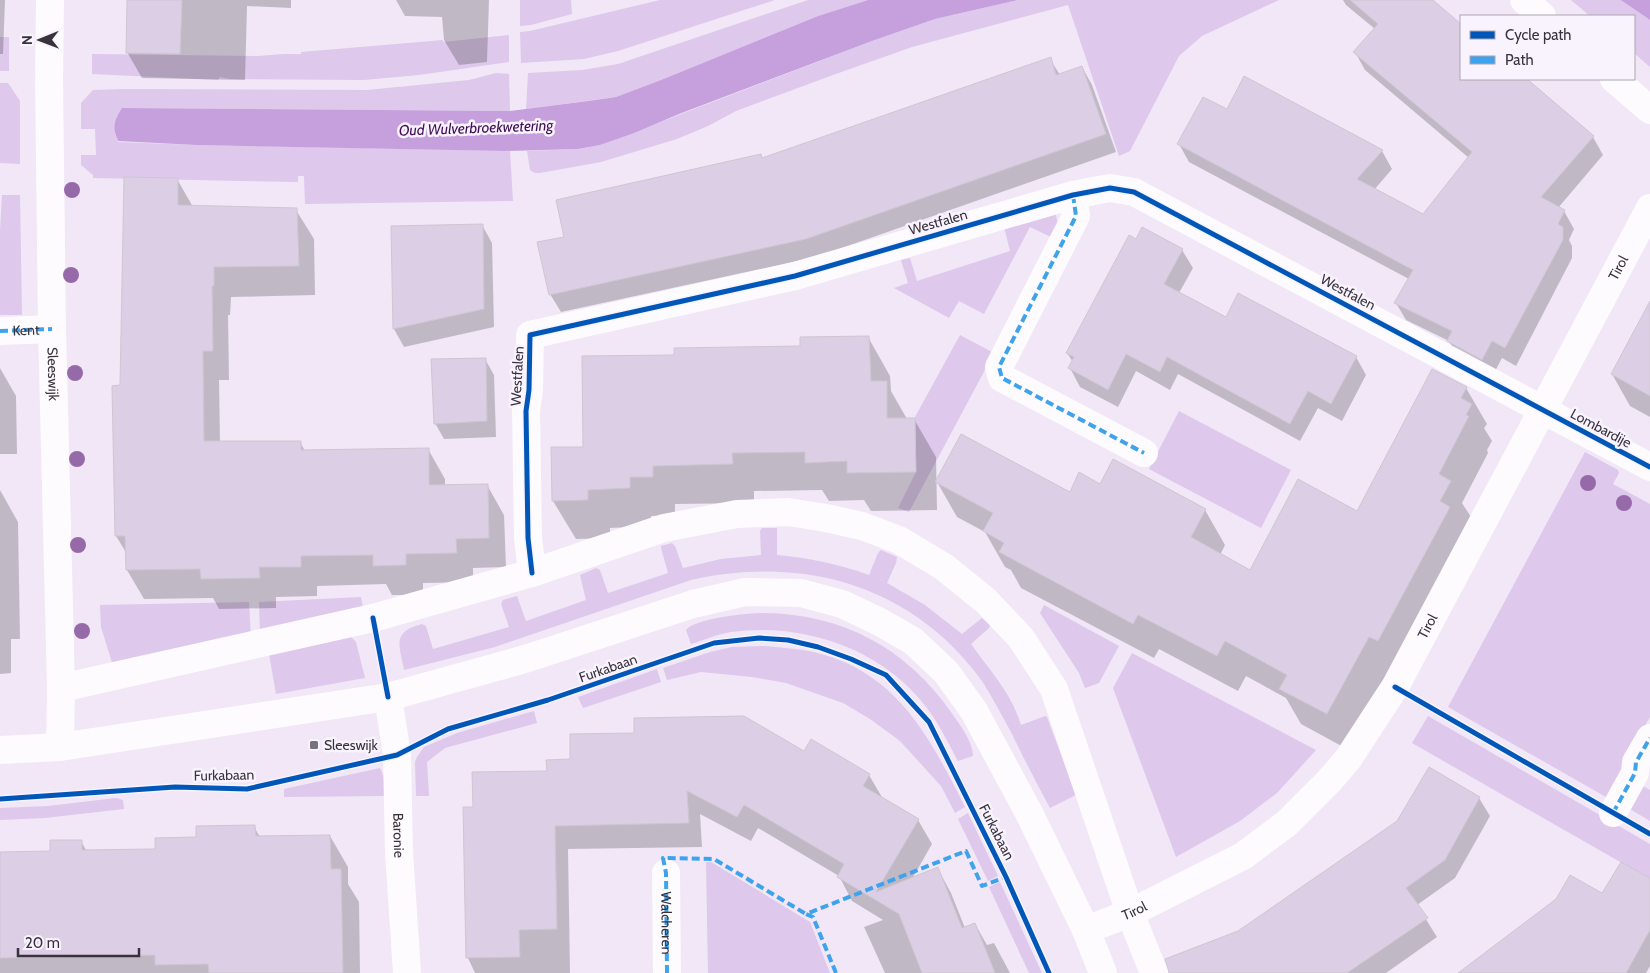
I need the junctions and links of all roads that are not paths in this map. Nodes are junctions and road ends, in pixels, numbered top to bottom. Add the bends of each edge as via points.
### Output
1 (50, 0) edge
2 (1524, 0) edge
3 (1541, 15) edge
4 (1615, 80) edge
5 (1650, 110) edge
6 (1073, 195) junction
7 (1650, 208) edge
8 (52, 329) junction
9 (0, 330) edge
10 (1542, 410) junction
11 (1144, 454) dead end
12 (1650, 467) edge
13 (532, 573) junction
14 (61, 688) junction
15 (388, 697) junction
16 (1650, 738) edge
17 (60, 747) junction
18 (0, 750) edge
19 (1613, 812) dead end
20 (666, 873) dead end
21 (1130, 913) junction
22 (1086, 930) junction
23 (407, 973) edge
24 (667, 973) edge
25 (1103, 973) edge
26 (1154, 973) edge

1 - 8 street, Sleeswijk
2 - 3 street
4 - 5 street
6 - 10 street, Westfalen via 1110,188 1134,192
6 - 11 street via 1076,216 999,367 1002,378
6 - 13 street, Westfalen via 794,276 530,335 526,411 528,538
7 - 10 street, Tirol
8 - 9 street, Kent
8 - 14 street, Sleeswijk
10 - 12 street, Lombardije
10 - 21 street, Tirol via 1396,687 1348,760 1287,823 1243,856
13 - 14 street via 373,618
13 - 21 street via 664,528 737,514 788,512 826,518 862,526 899,540 944,567 986,602 1021,638 1054,689
14 - 17 street, Sleeswijk
15 - 17 street
15 - 22 street via 525,659 692,604 745,592 801,594 842,604 913,641 946,672 974,711 1029,813
15 - 23 street, Baronie via 397,754
16 - 19 street
17 - 18 street
20 - 24 street, Walcheren
21 - 22 street, Tirol
21 - 26 street
22 - 25 street

